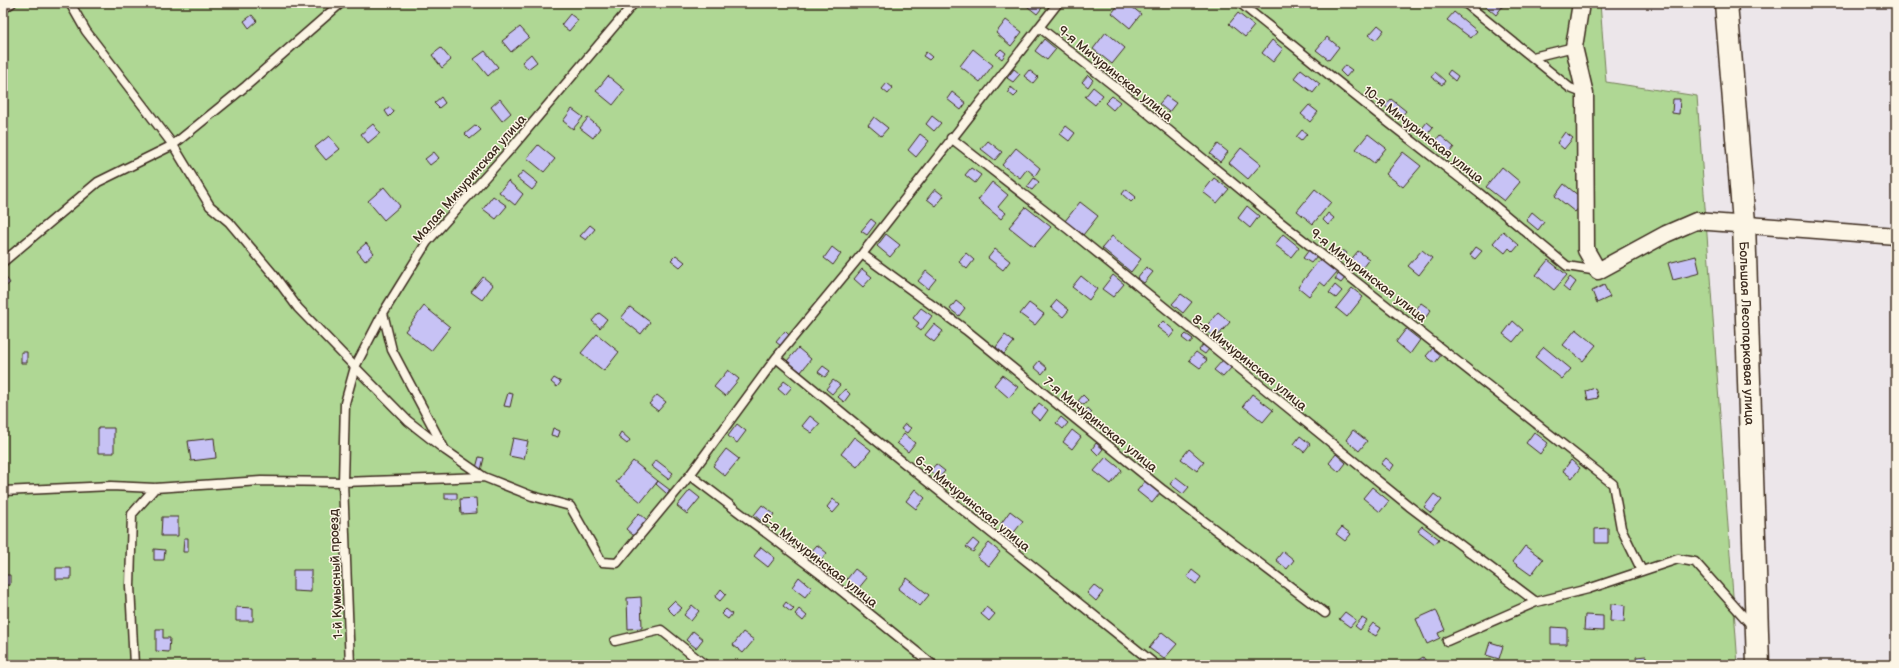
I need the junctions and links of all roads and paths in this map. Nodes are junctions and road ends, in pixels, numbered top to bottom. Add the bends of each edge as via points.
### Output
1 (12, 3) edge
2 (70, 3) edge
3 (341, 3) edge
4 (634, 3) edge
5 (1058, 3) edge
6 (1240, 3) edge
7 (1465, 3) edge
8 (1581, 3) edge
9 (1726, 3) edge
10 (3, 9) edge
11 (1039, 26) junction
12 (1574, 47) junction
13 (1533, 57) junction
14 (1585, 94) junction
15 (951, 138) junction
16 (173, 145) junction
17 (1744, 223) junction
18 (1896, 236) edge
19 (862, 254) junction
20 (3, 262) edge
21 (1598, 271) junction
22 (383, 313) junction
23 (776, 358) junction
24 (355, 367) junction
25 (446, 450) junction
26 (690, 476) junction
27 (484, 477) junction
28 (343, 482) junction
29 (155, 488) junction
30 (3, 491) edge
31 (1642, 571) junction
32 (1536, 602) junction
33 (1325, 614) dead end
34 (1757, 632) junction
35 (615, 641) dead end
36 (1447, 641) dead end
37 (134, 665) edge
38 (350, 665) edge
39 (705, 665) edge
40 (933, 665) edge
41 (1156, 665) edge
42 (1758, 665) edge

1 - 10 lane
2 - 16 lane via 86,31
3 - 16 lane via 246,86
4 - 22 lane, Малая Мичуринская улица via 514,145 427,242
5 - 11 lane
6 - 21 lane, 10-я Мичуринская улица via 1567,266
7 - 13 lane
8 - 12 street
9 - 17 main road, Большая Лесопарковая улица
11 - 15 lane
11 - 31 lane, 9-я Мичуринская улица via 1279,221 1613,484 1621,528
12 - 13 lane
12 - 14 street
13 - 14 lane via 1570,88
14 - 21 street via 1586,250
15 - 19 lane
15 - 32 lane, 8-я Мичуринская улица via 1068,228 1409,506
16 - 20 lane via 98,182
16 - 24 lane via 210,206 229,222 298,308
17 - 18 street
17 - 21 street via 1696,221 1666,234
17 - 34 main road, Большая Лесопарковая улица
19 - 23 lane
19 - 33 lane, 7-я Мичуринская улица via 966,330 1163,490
22 - 24 lane, Малая Мичуринская улица
22 - 25 lane via 392,350
23 - 26 lane
23 - 41 lane, 6-я Мичуринская улица
24 - 25 lane via 408,421
24 - 28 lane, Малая Мичуринская улица via 345,403
25 - 27 lane
26 - 27 lane via 617,563 602,562 570,506 532,496
26 - 40 lane, 5-я Мичуринская улица via 823,576
27 - 28 lane
28 - 29 lane via 261,481
28 - 38 lane, 1-й Кумысный проезд
29 - 30 lane via 112,486
29 - 37 lane via 132,514 130,586
31 - 32 lane via 1588,589
31 - 34 lane via 1678,559 1695,562
32 - 36 lane
34 - 42 main road, Большая Лесопарковая улица
35 - 39 lane via 661,630

